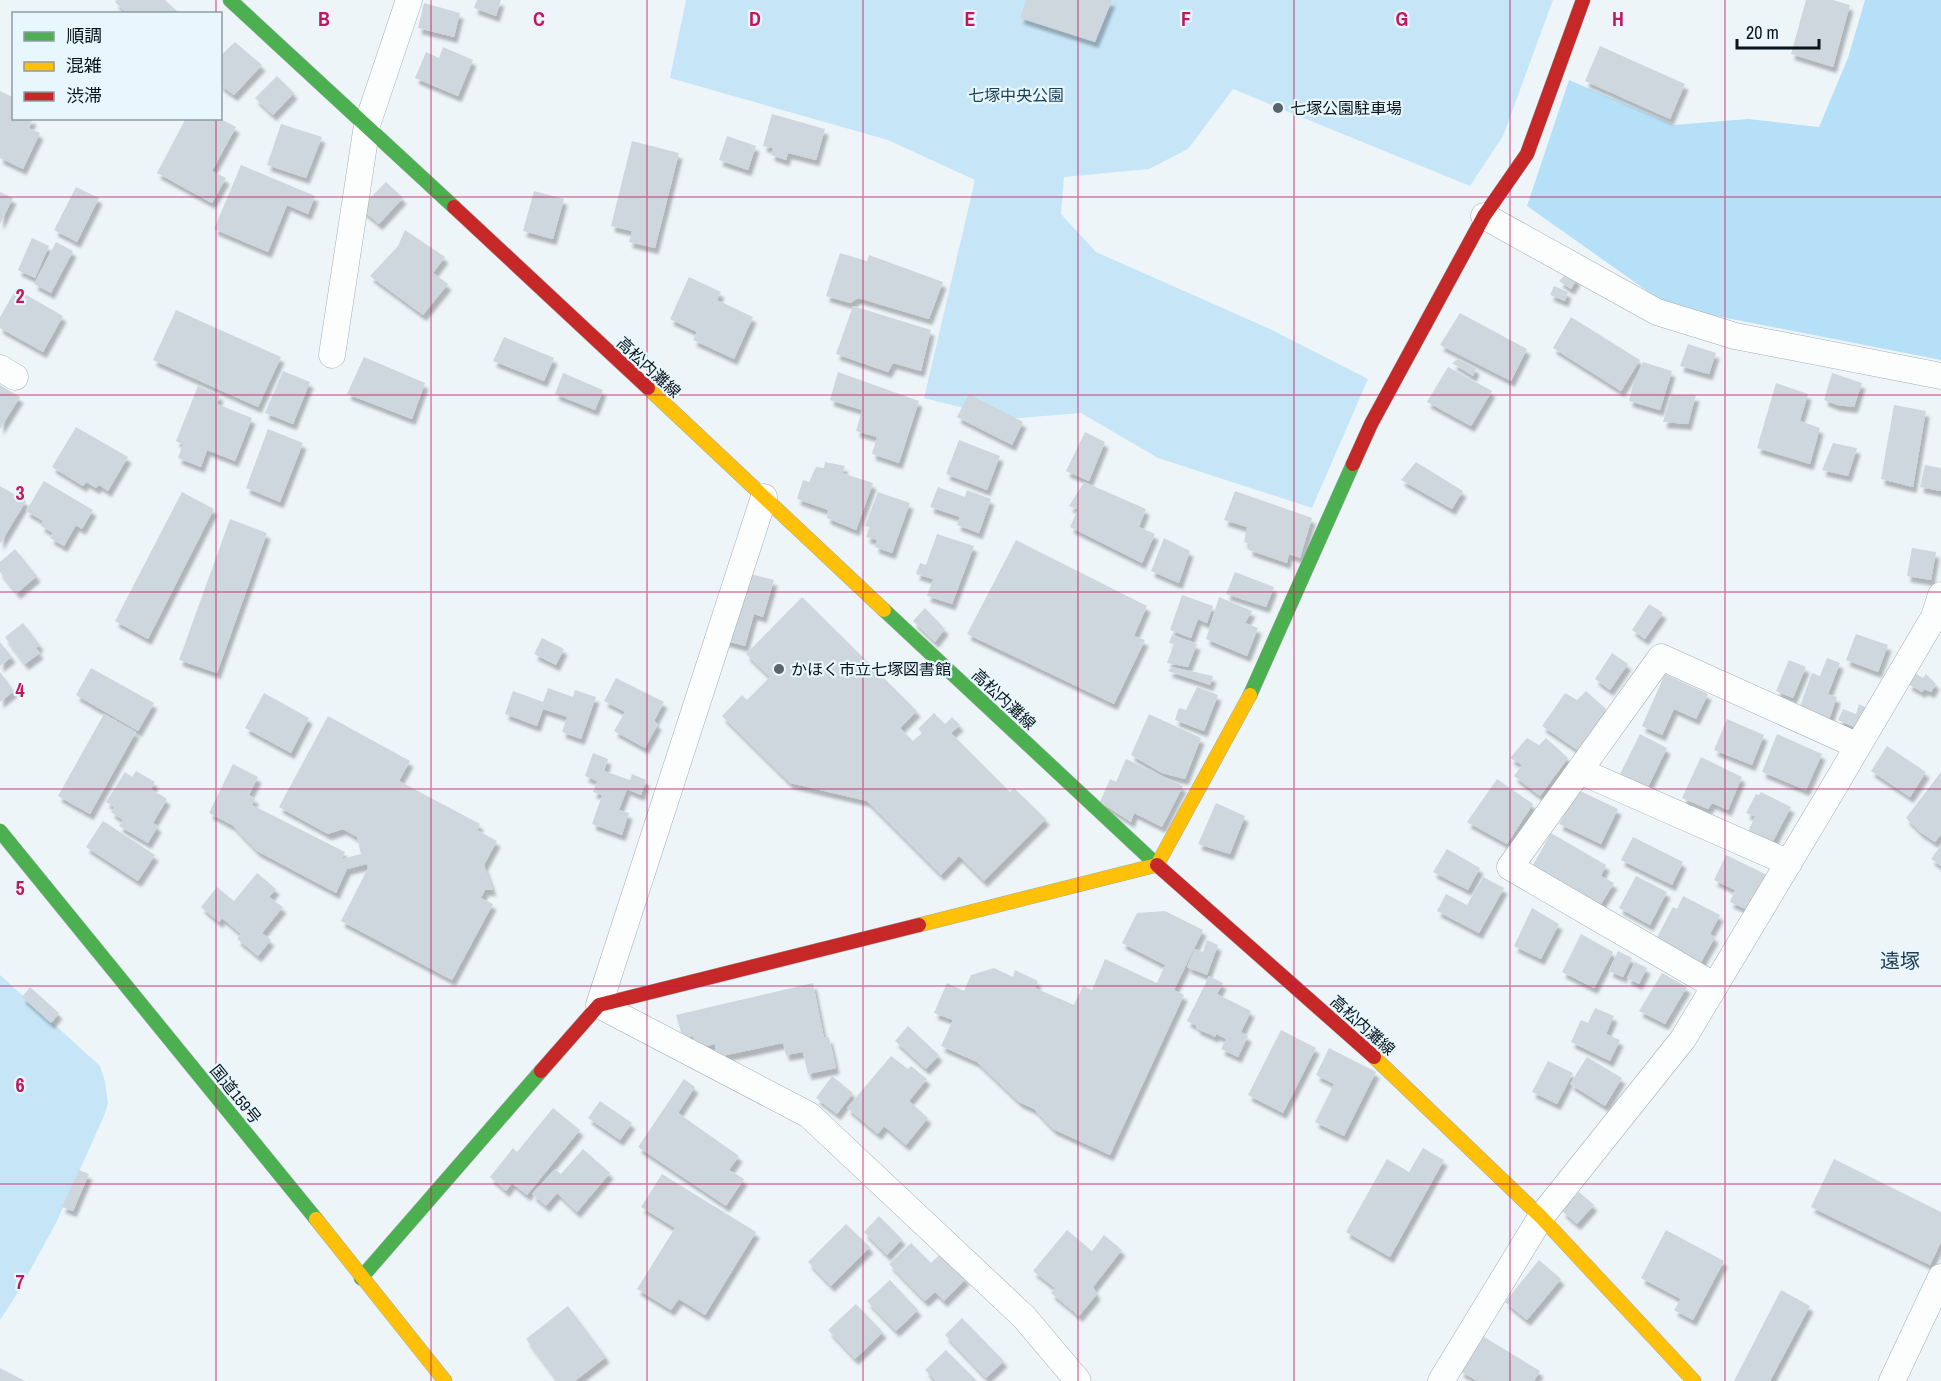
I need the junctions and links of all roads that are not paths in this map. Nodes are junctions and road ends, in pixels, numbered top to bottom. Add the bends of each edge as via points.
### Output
1 (230, 0) edge
2 (409, 0) edge
3 (1583, 0) edge
4 (367, 125) junction
5 (1484, 216) junction
6 (332, 355) dead end
7 (1941, 376) edge
8 (764, 497) junction
9 (1941, 595) edge
10 (1858, 746) junction
11 (1580, 771) junction
12 (0, 831) edge
13 (1789, 863) junction
14 (1157, 865) junction
15 (1715, 986) junction
16 (599, 1005) junction
17 (1541, 1217) junction
18 (1941, 1277) edge
19 (361, 1278) junction
20 (445, 1381) edge
21 (1078, 1381) edge
22 (1441, 1381) edge
23 (1694, 1381) edge
24 (1892, 1381) edge

1 - 4 main road, 高松内灘線
2 - 4 street
3 - 5 main road via 1527,154
4 - 6 street
4 - 8 main road, 高松内灘線
5 - 7 street via 1657,312 1735,336
5 - 14 main road via 1371,424 1250,694
8 - 14 main road, 高松内灘線
8 - 16 street
9 - 10 street via 1934,616
10 - 11 street via 1661,657
10 - 13 street
11 - 13 street
11 - 15 street via 1510,867
12 - 19 main road, 国道159号
13 - 15 street
14 - 16 main road
14 - 17 main road, 高松内灘線 via 1386,1067
15 - 17 street via 1683,1039
16 - 19 main road
16 - 21 street via 809,1115 1024,1317
17 - 22 street
17 - 23 main road, 高松内灘線
18 - 24 street
19 - 20 main road, 国道159号

